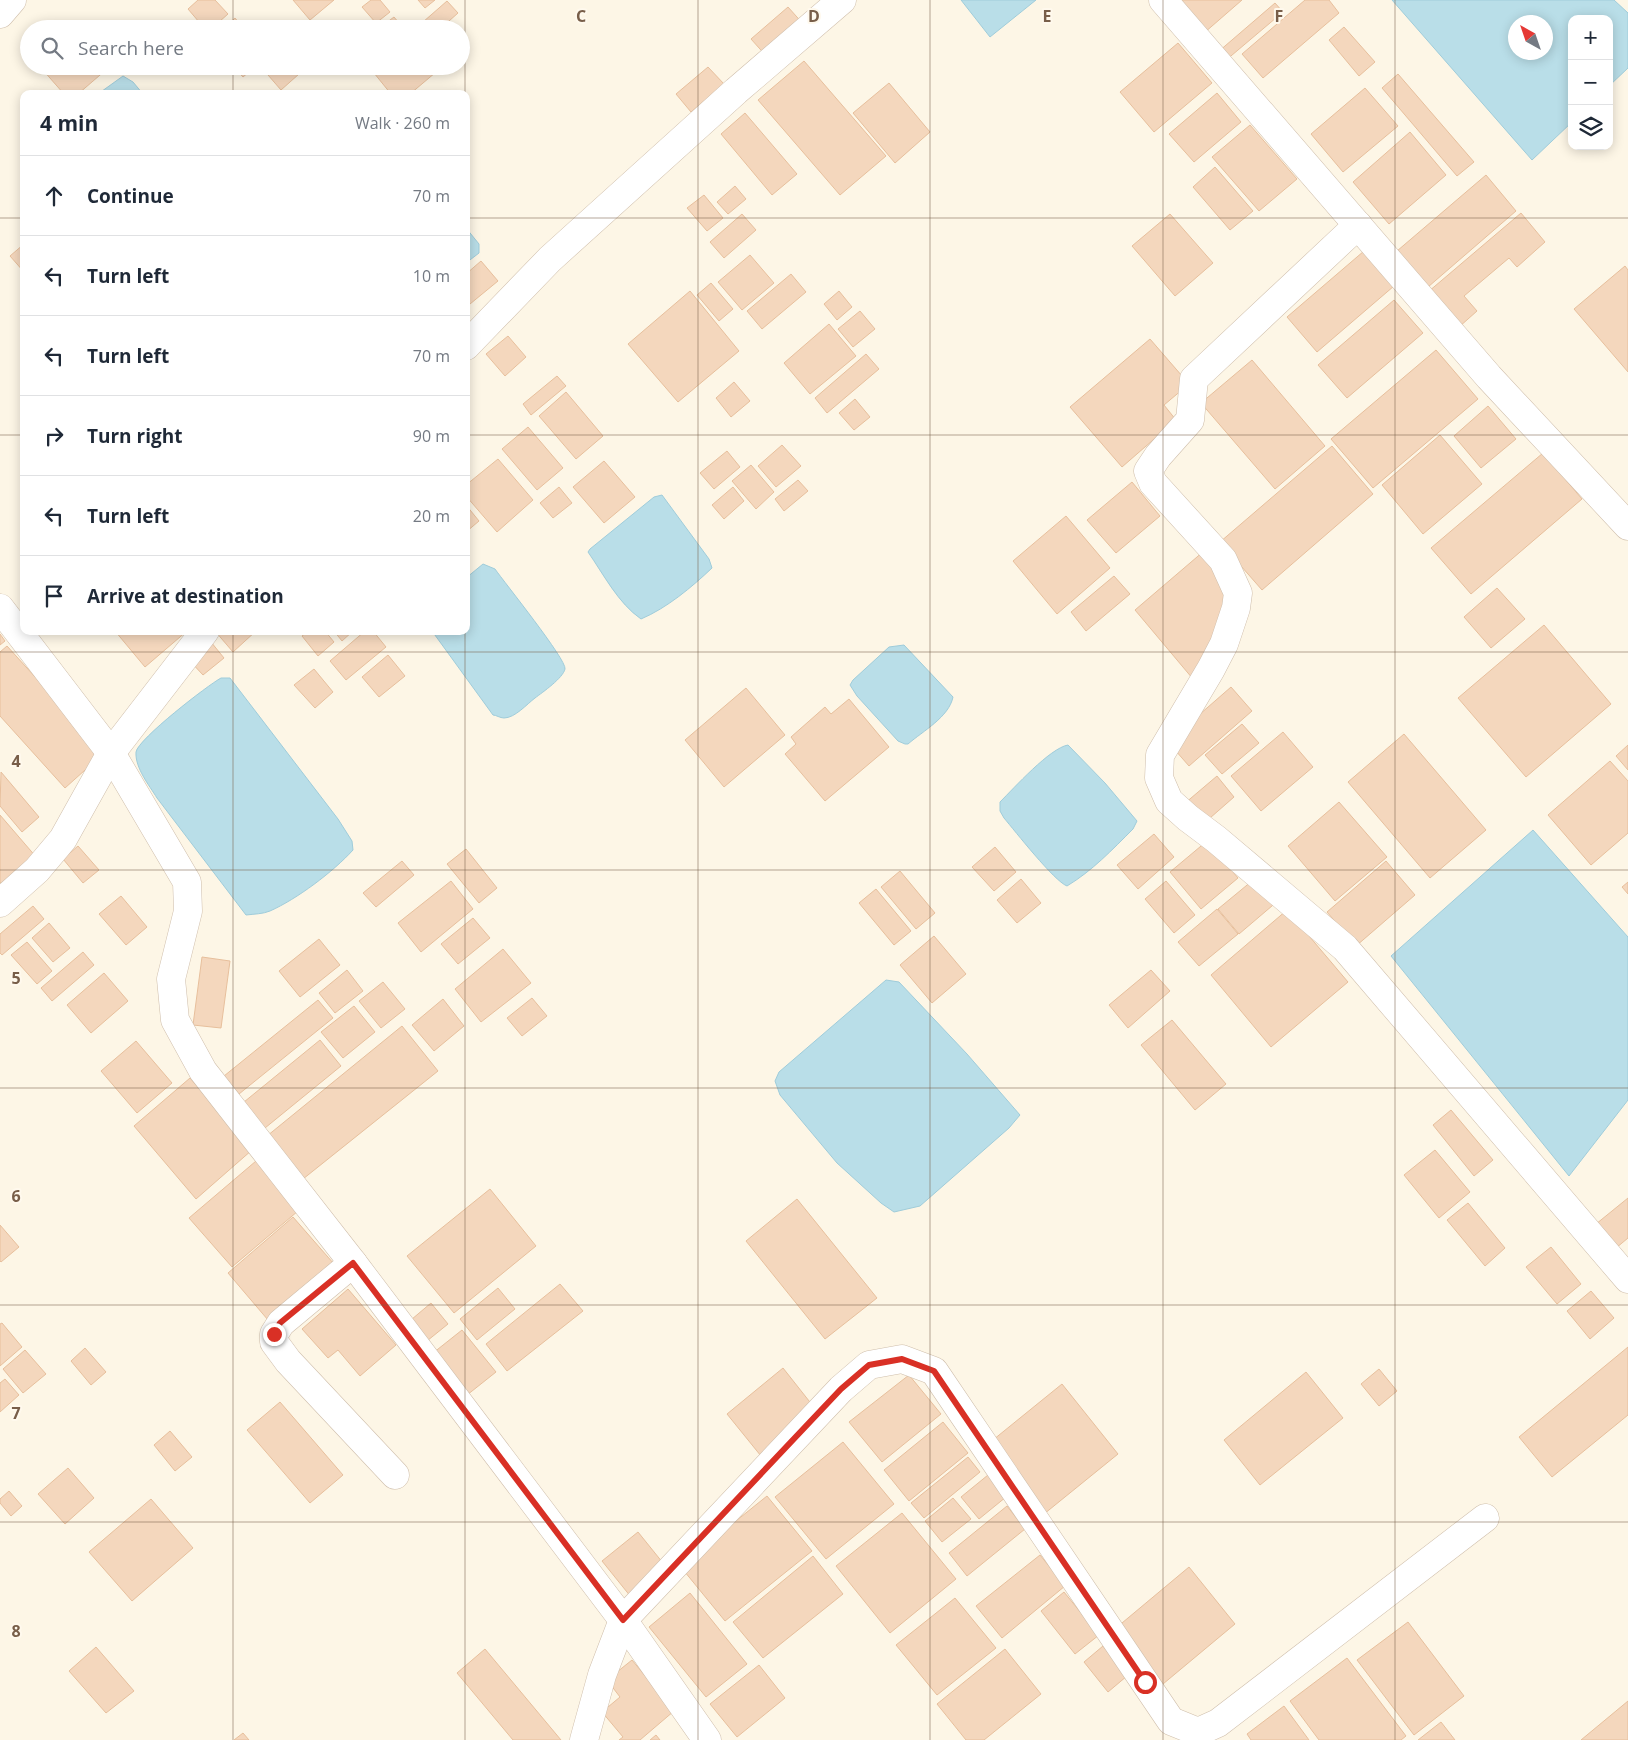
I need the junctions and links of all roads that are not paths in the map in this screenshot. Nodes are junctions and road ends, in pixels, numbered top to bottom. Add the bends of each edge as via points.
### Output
1 (12, 0) edge
2 (842, 0) edge
3 (1163, 0) edge
4 (0, 14) edge
5 (1358, 225) junction
6 (470, 342) edge
7 (1628, 526) edge
8 (0, 608) edge
9 (20, 634) edge
10 (21, 635) edge
11 (202, 635) edge
12 (111, 753) junction
13 (0, 903) edge
14 (353, 1263) junction
15 (1628, 1278) edge
16 (395, 1475) dead end
17 (1485, 1518) dead end
18 (623, 1620) junction
19 (584, 1740) edge
20 (707, 1740) edge

1 - 4 street
2 - 6 street via 550,259
3 - 5 street
5 - 7 street via 1489,377
5 - 15 street via 1194,380 1190,420 1148,471 1153,483 1223,560 1238,593 1224,644 1160,755 1159,778 1169,801 1345,948
8 - 9 street
10 - 12 street
11 - 12 street
12 - 13 street via 63,839 37,870
12 - 14 street via 187,882 188,911 171,979 175,1020 202,1072
14 - 16 street via 280,1323 274,1342 294,1368
14 - 18 street
17 - 18 street via 1218,1723 1198,1732 1171,1721 934,1371 902,1359 869,1365 841,1389
18 - 19 street via 602,1675
18 - 20 street

